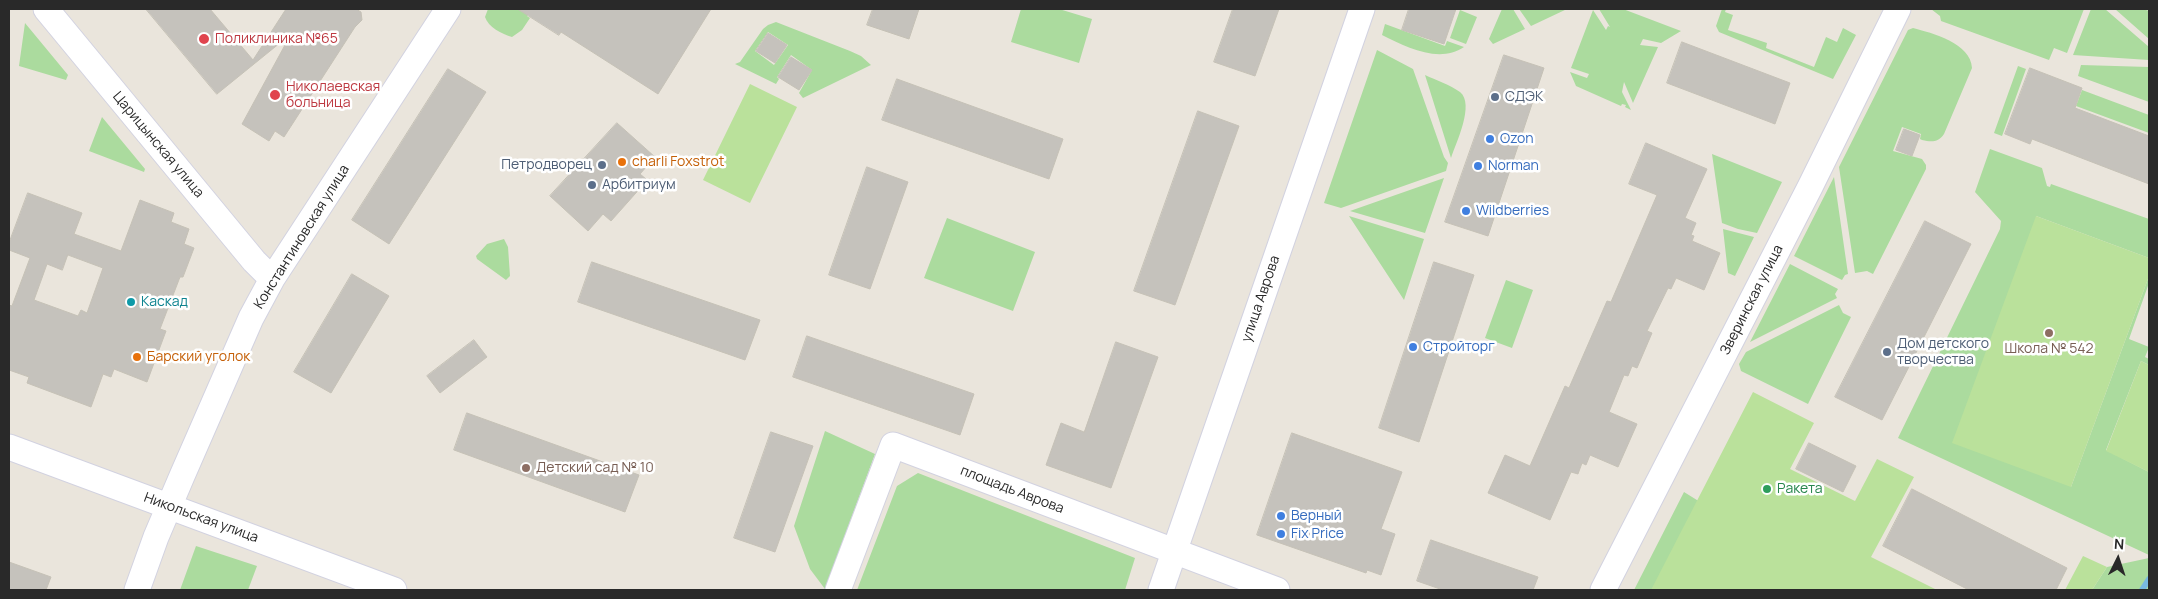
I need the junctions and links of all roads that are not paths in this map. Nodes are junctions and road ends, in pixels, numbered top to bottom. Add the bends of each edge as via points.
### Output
1 (46, 9) edge
2 (448, 9) edge
3 (1362, 9) edge
4 (1898, 9) edge
5 (272, 279) junction
6 (9, 447) edge
7 (169, 506) junction
8 (1174, 552) junction
9 (137, 590) edge
10 (394, 590) edge
11 (838, 590) edge
12 (1161, 590) edge
13 (1277, 590) edge
14 (1603, 590) edge

1 - 5 street, Царицынская улица
2 - 5 street, Константиновская улица
3 - 8 street, улица Аврова
4 - 14 street, Зверинская улица
5 - 7 street, Константиновская улица via 251,318
6 - 7 street, Никольская улица
7 - 9 street, Константиновская улица
7 - 10 street, Никольская улица
8 - 11 street, площадь Аврова via 893,445
8 - 12 street, улица Аврова
8 - 13 street, площадь Аврова

